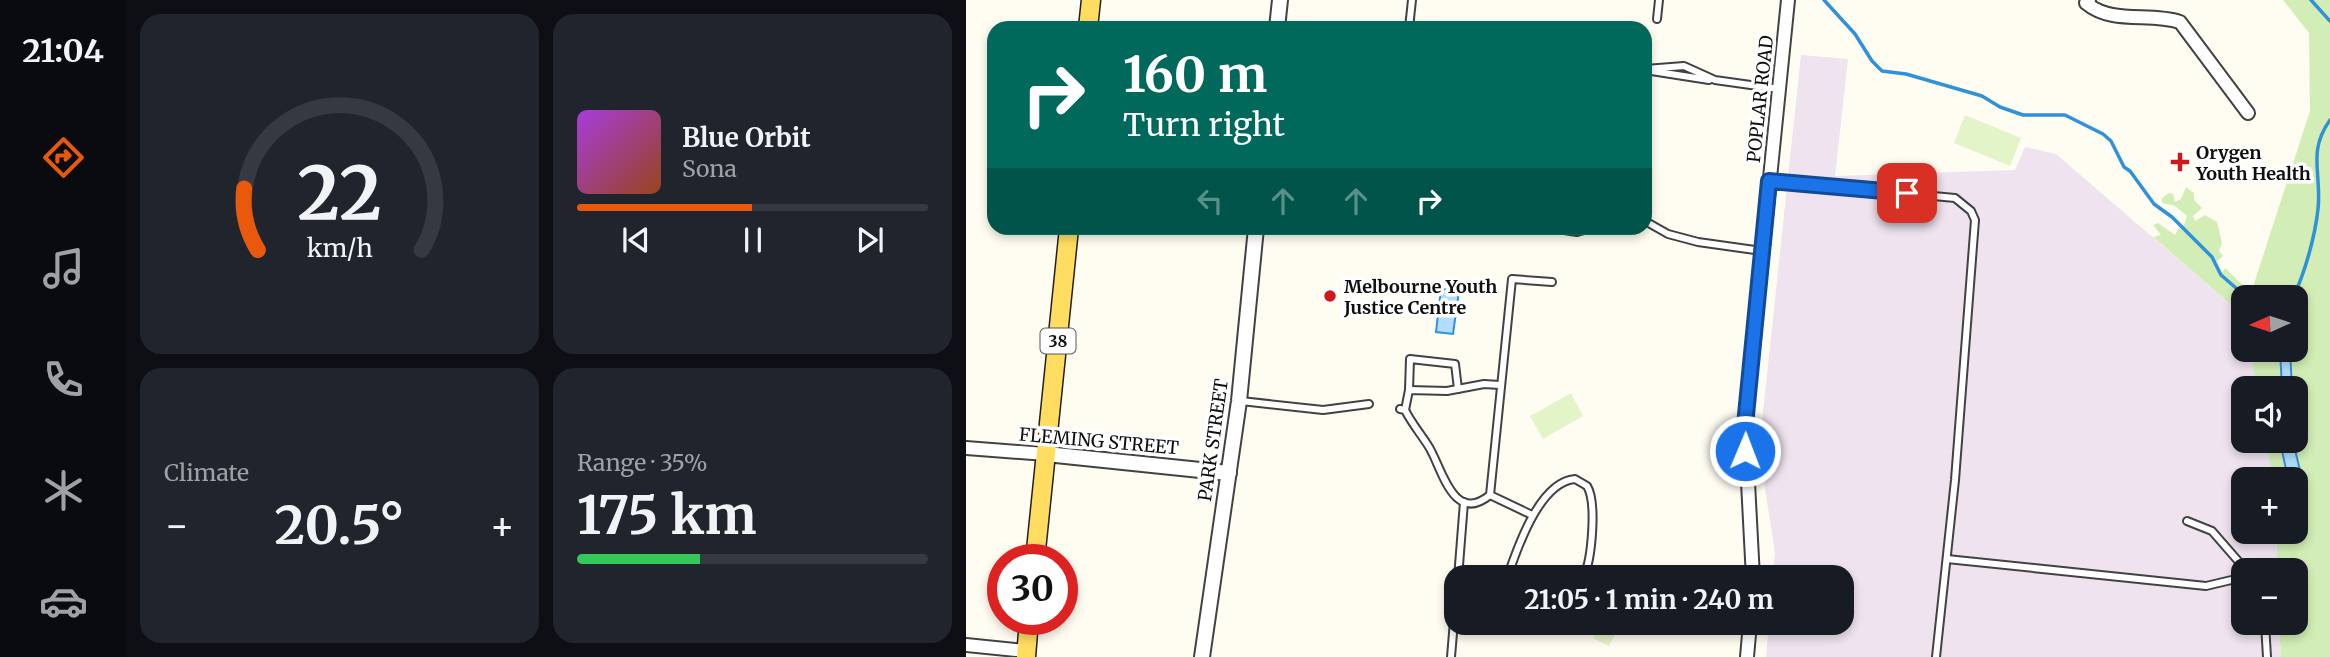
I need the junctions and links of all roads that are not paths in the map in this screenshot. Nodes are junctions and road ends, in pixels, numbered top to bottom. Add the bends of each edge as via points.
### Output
1 (1091, 0) edge
2 (1280, 0) edge
3 (1412, 0) edge
4 (1659, 0) edge
5 (1788, 0) edge
6 (2089, 0) edge
7 (1657, 19) dead end
8 (1089, 21) edge
9 (1278, 21) edge
10 (1410, 21) edge
11 (1652, 69) edge
12 (1779, 89) junction
13 (2248, 113) dead end
14 (1769, 181) junction
15 (1652, 225) edge
16 (1068, 235) edge
17 (1255, 235) edge
18 (1762, 251) junction
19 (1552, 282) dead end
20 (1500, 385) junction
21 (1458, 389) junction
22 (1409, 390) junction
23 (1239, 401) junction
24 (1369, 404) dead end
25 (966, 448) edge
26 (1046, 454) junction
27 (1228, 473) junction
28 (1490, 495) junction
29 (1464, 502) junction
30 (1532, 515) junction
31 (2187, 521) dead end
32 (1037, 544) edge
33 (2236, 558) edge
34 (1947, 559) junction
35 (1459, 565) edge
36 (1512, 565) edge
37 (1587, 565) edge
38 (1752, 565) edge
39 (2231, 580) edge
40 (1028, 635) edge
41 (1453, 635) edge
42 (1749, 635) edge
43 (2266, 635) edge
44 (966, 645) edge
45 (1026, 654) edge
46 (1202, 657) edge
47 (1451, 657) edge
48 (1747, 657) edge
49 (1936, 657) edge
50 (2267, 657) edge

1 - 8 main road
2 - 9 street
3 - 10 lane
4 - 7 lane
5 - 12 street, POPLAR ROAD
6 - 13 street via 2086,3 2107,15 2180,22
11 - 12 lane via 1684,66 1715,80
12 - 14 street, POPLAR ROAD
14 - 18 street, POPLAR ROAD
14 - 34 lane via 1955,198 1971,211 1975,235
15 - 18 lane via 1698,242
16 - 26 main road, 38
17 - 23 street, PARK STREET
18 - 38 street, POPLAR ROAD via 1745,425
19 - 20 lane via 1512,279
20 - 21 lane
20 - 28 lane
21 - 22 lane
21 - 22 lane via 1455,363 1410,359
22 - 29 lane via 1403,409 1431,450 1447,486
23 - 24 lane via 1323,410
23 - 27 street, PARK STREET
25 - 26 street, FLEMING STREET
26 - 27 street, FLEMING STREET
26 - 32 main road, 38
27 - 46 street, PARK STREET
28 - 29 lane via 1479,502
28 - 30 lane
29 - 35 lane
30 - 36 lane
30 - 37 lane via 1567,480 1587,486 1591,549
31 - 33 lane via 2212,531
34 - 39 lane via 2206,586
34 - 49 lane
40 - 45 main road
41 - 47 lane
42 - 48 street
43 - 50 lane
44 - 45 street

